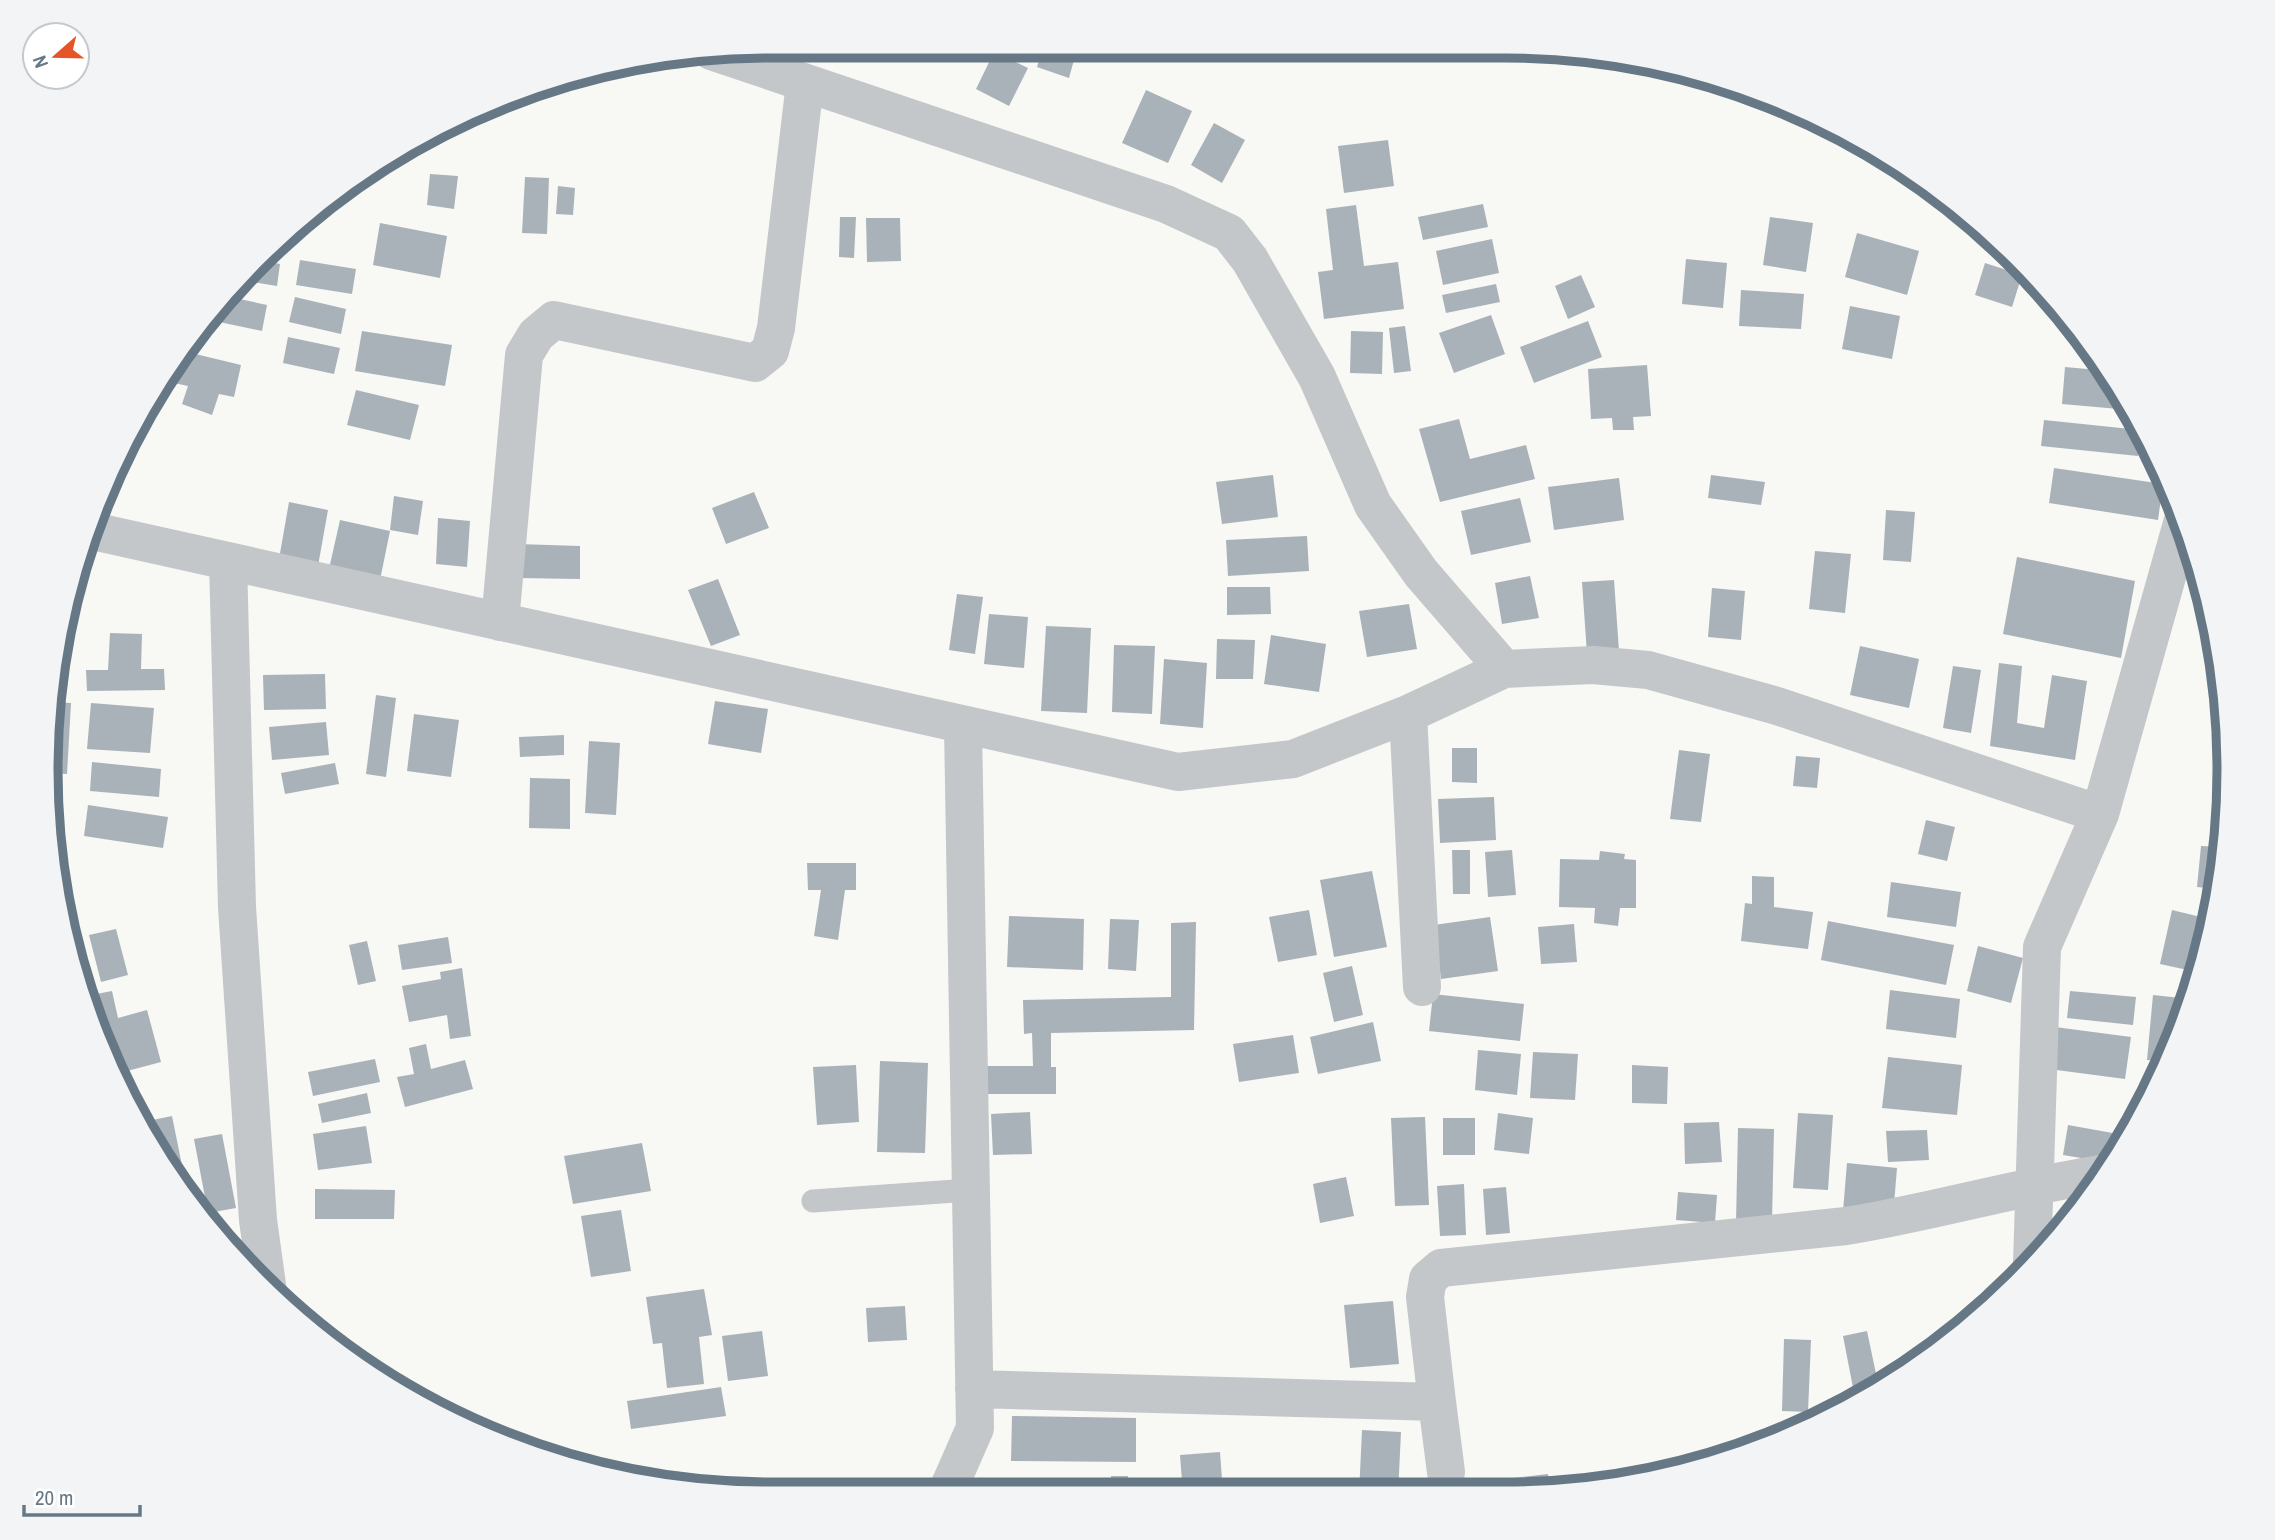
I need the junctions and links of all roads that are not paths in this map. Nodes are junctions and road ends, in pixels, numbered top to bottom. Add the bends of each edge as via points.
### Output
1 (734, 59) edge
2 (806, 83) junction
3 (99, 532) edge
4 (2177, 537) edge
5 (228, 561) junction
6 (500, 622) junction
7 (1504, 669) junction
8 (1408, 715) junction
9 (963, 726) junction
10 (2100, 814) junction
11 (1422, 987) dead end
12 (2090, 1175) edge
13 (2036, 1183) junction
14 (970, 1189) junction
15 (813, 1201) dead end
16 (2033, 1248) edge
17 (265, 1273) edge
18 (974, 1389) junction
19 (1437, 1402) junction
20 (1446, 1472) dead end
21 (951, 1482) edge

1 - 2 street
2 - 6 street via 770,351 755,363 554,320 536,335 524,355
2 - 7 street via 1166,204 1229,233 1250,260 1317,377 1373,505 1421,573
3 - 5 street
4 - 10 street
5 - 6 street
5 - 17 street via 237,907
6 - 9 street
7 - 8 street
7 - 10 street via 1593,665 1648,670 1777,706
8 - 9 street via 1293,759 1178,772
8 - 11 street
9 - 14 street
10 - 13 street via 2042,947
12 - 13 street
13 - 16 street
13 - 19 street via 1903,1217 1846,1226 1441,1268 1428,1279 1425,1297
14 - 15 lane
14 - 18 street
18 - 19 street
18 - 21 street via 975,1428
19 - 20 street

